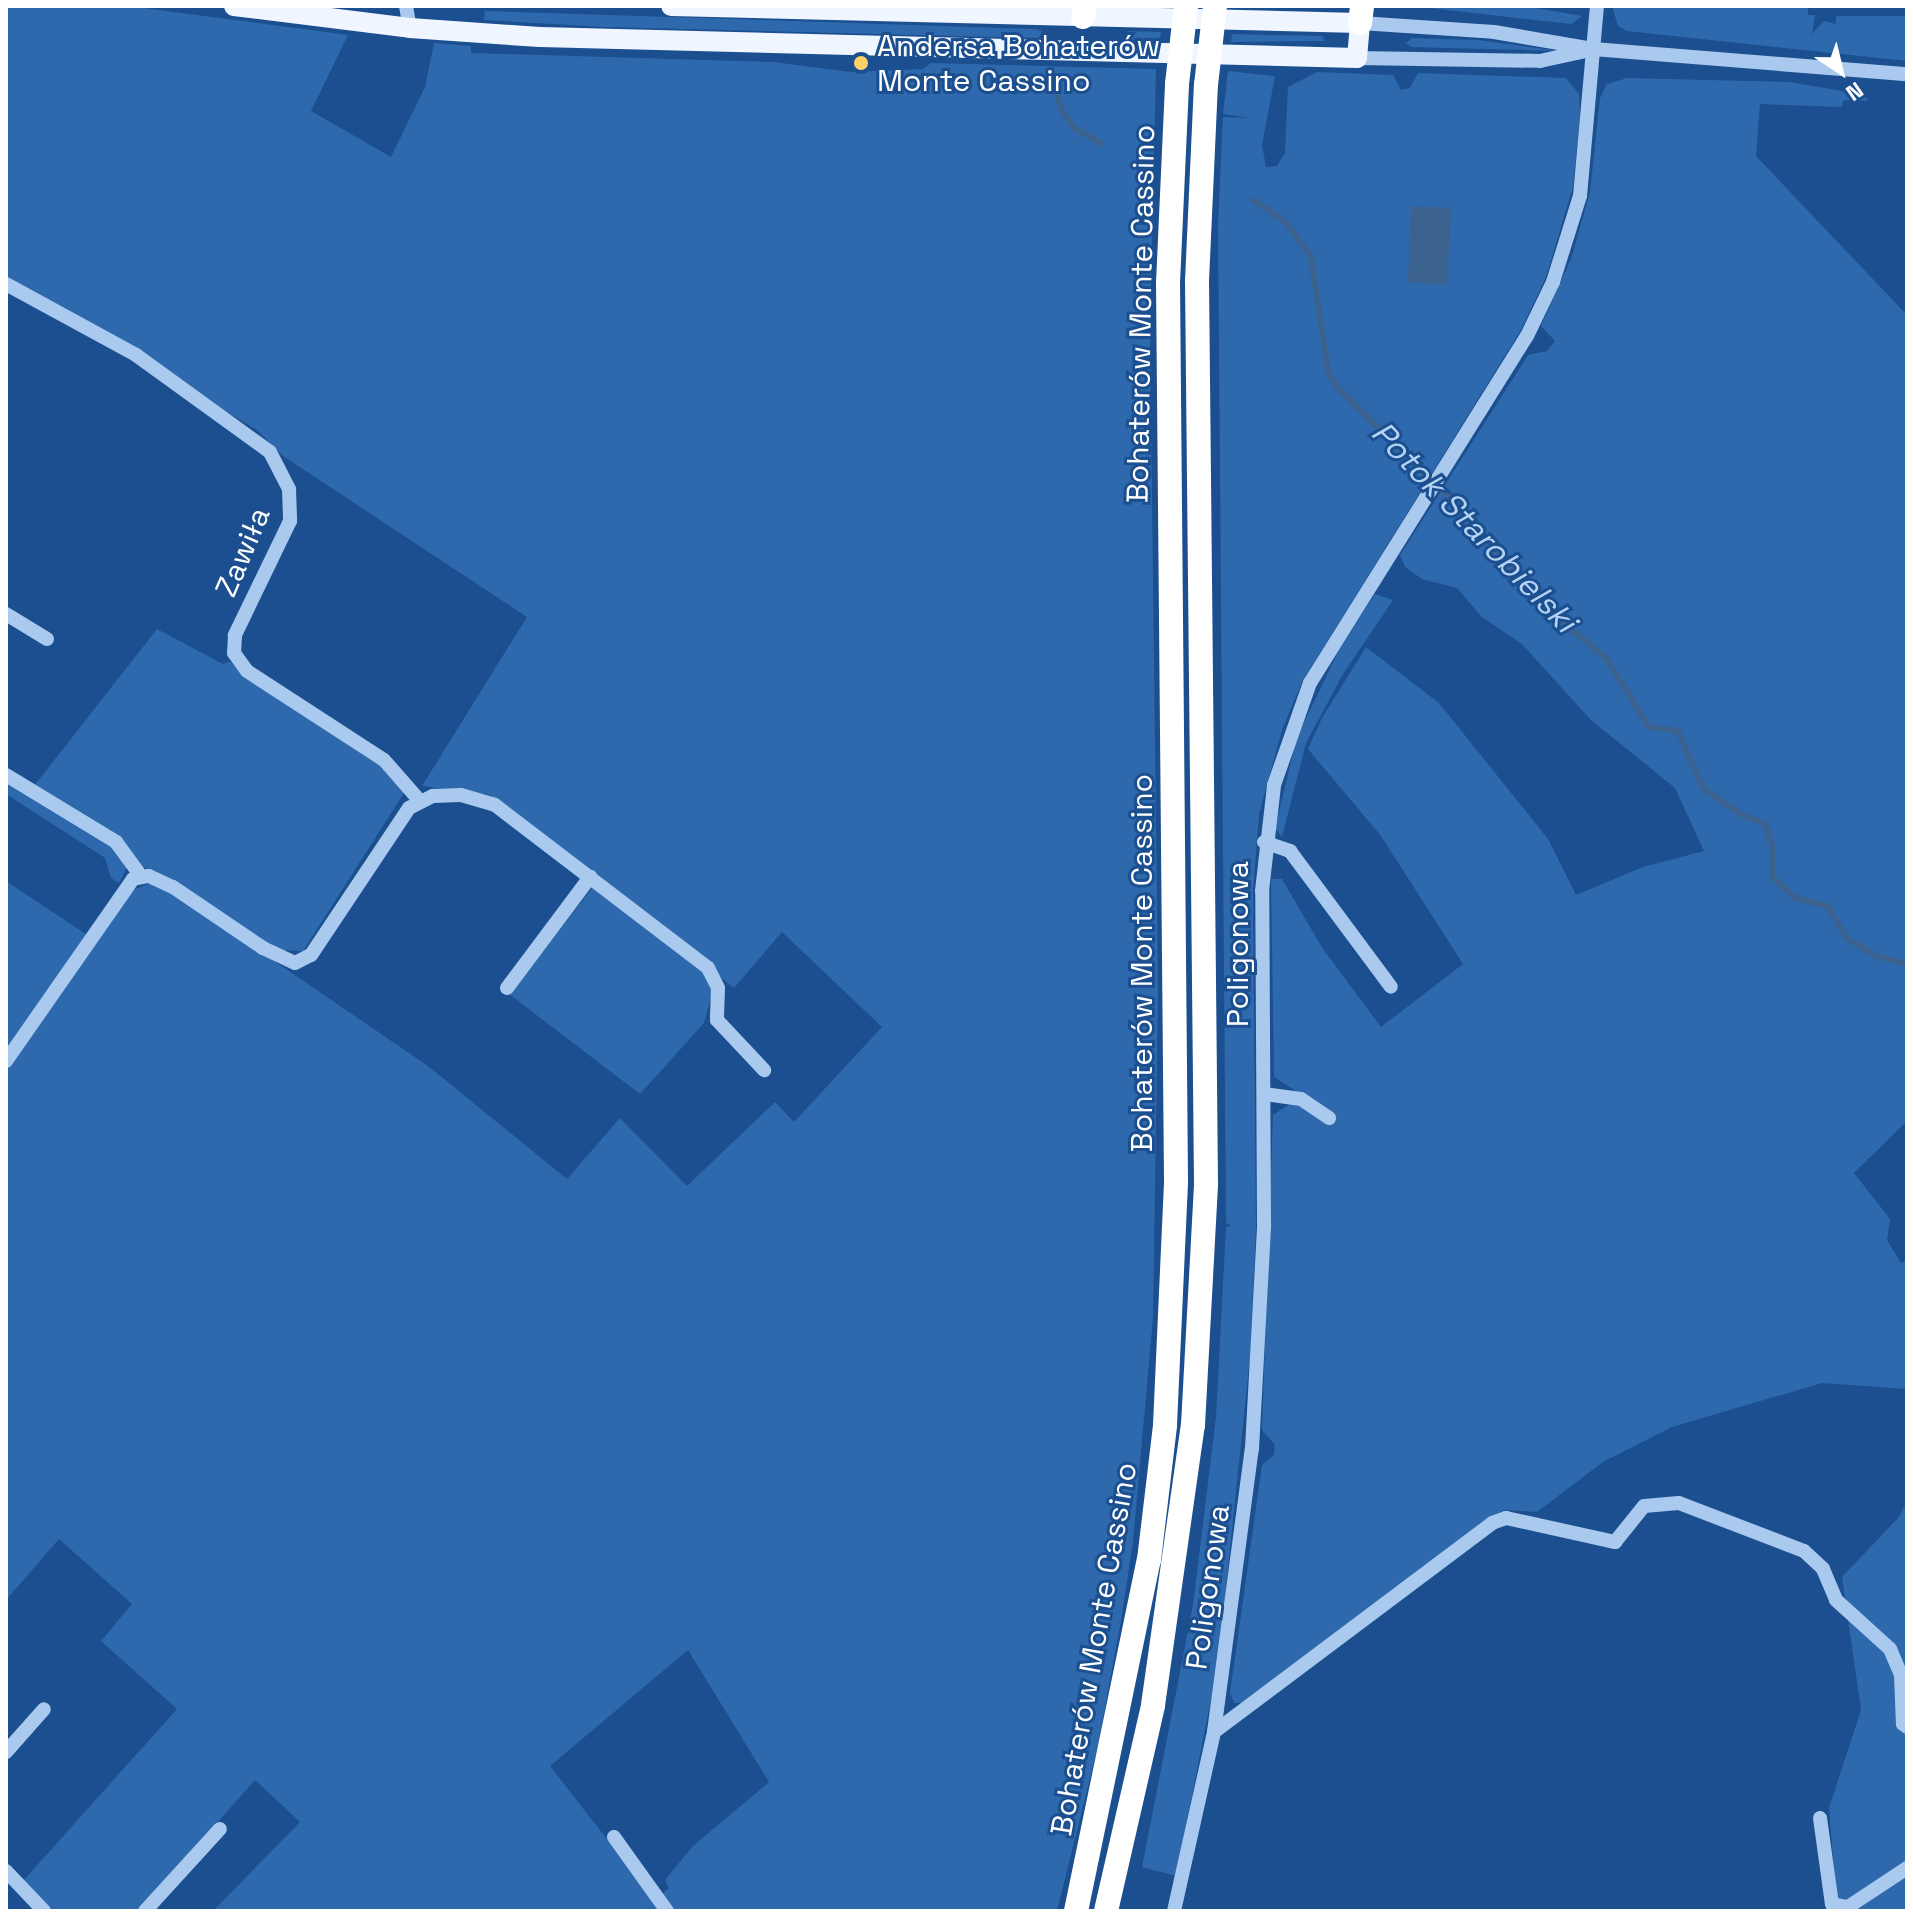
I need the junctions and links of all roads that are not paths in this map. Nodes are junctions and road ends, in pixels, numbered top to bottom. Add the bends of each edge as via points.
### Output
1 (234, 6) edge
2 (406, 6) edge
3 (413, 6) edge
4 (671, 6) edge
5 (1186, 6) edge
6 (1215, 6) edge
7 (1597, 6) edge
8 (1084, 12) edge
9 (1361, 14) edge
10 (410, 28) junction
11 (1593, 49) junction
12 (1081, 50) junction
13 (1357, 58) junction
14 (1907, 74) edge
15 (6, 284) edge
16 (6, 614) edge
17 (47, 639) dead end
18 (6, 775) edge
19 (419, 800) junction
20 (1264, 842) junction
21 (141, 876) junction
22 (590, 877) junction
23 (1391, 987) dead end
24 (507, 988) dead end
25 (6, 1061) edge
26 (764, 1070) dead end
27 (1265, 1094) junction
28 (1329, 1118) dead end
29 (44, 1709) dead end
30 (1907, 1727) edge
31 (1214, 1732) junction
32 (6, 1752) edge
33 (1820, 1818) dead end
34 (220, 1829) dead end
35 (614, 1837) dead end
36 (1907, 1868) edge
37 (6, 1871) edge
38 (44, 1911) edge
39 (145, 1911) edge
40 (667, 1911) edge
41 (1076, 1911) edge
42 (1106, 1911) edge
43 (1174, 1911) edge

1 - 10 main road
2 - 10 street
3 - 10 street
4 - 8 main road
5 - 41 highway, Bohaterów Monte Cassino, bridge via 1168,283 1176,1180 1165,1425 1149,1560
6 - 42 highway, Bohaterów Monte Cassino, bridge via 1206,85 1197,297 1206,1183 1193,1425 1153,1705
7 - 11 street, Poligonowa
8 - 9 main road
8 - 12 main road
9 - 11 street
9 - 13 main road
10 - 12 main road via 540,37
11 - 13 street via 1540,61
11 - 14 street
11 - 20 street, Poligonowa via 1585,165 1564,256 1527,336 1310,683 1274,785
12 - 13 main road
15 - 19 street, Zawiła via 136,355 270,452 289,489 290,521 235,635 234,653 247,671 384,760
16 - 17 street
18 - 21 street via 116,842
19 - 21 street via 401,816 304,960 282,959 173,887
19 - 22 street via 445,795 484,799
20 - 23 street via 1290,851
20 - 27 street, Poligonowa
21 - 25 street via 115,899
22 - 24 street
22 - 26 street via 708,968 718,988 715,1006 728,1033
27 - 28 street via 1301,1099
27 - 31 street, Poligonowa via 1252,1449
29 - 32 street
30 - 31 street via 1901,1675 1890,1649 1836,1600 1823,1569 1804,1551 1679,1503 1644,1506 1615,1542 1506,1518 1479,1530
31 - 43 street, Poligonowa
33 - 36 street via 1832,1904 1848,1907
34 - 39 street
35 - 40 street
37 - 38 street

